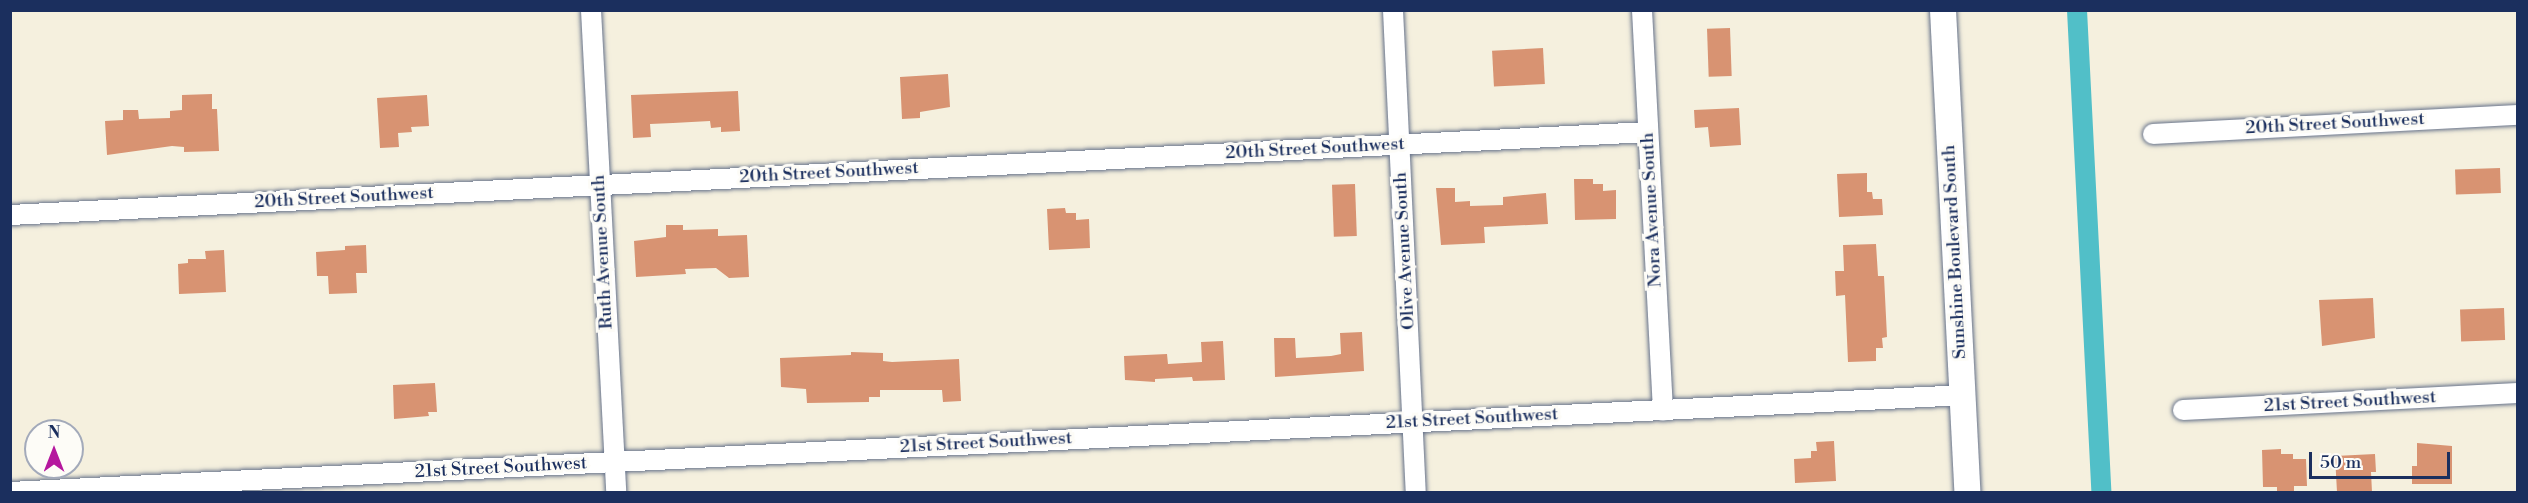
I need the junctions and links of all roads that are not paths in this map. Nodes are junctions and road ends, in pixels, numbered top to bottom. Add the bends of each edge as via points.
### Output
1 (591, 10) edge
2 (1393, 10) edge
3 (1642, 10) edge
4 (1943, 10) edge
5 (2517, 115) edge
6 (1648, 132) junction
7 (2153, 134) dead end
8 (1399, 144) junction
9 (600, 185) junction
10 (10, 215) edge
11 (2517, 393) edge
12 (1962, 394) junction
13 (1663, 410) junction
14 (2183, 410) dead end
15 (1413, 422) junction
16 (614, 463) junction
17 (10, 492) edge
18 (616, 492) edge
19 (1416, 492) edge
20 (1967, 492) edge

1 - 9 street, Ruth Avenue South
2 - 8 street, Olive Avenue South
3 - 6 street, Nora Avenue South
4 - 12 street, Sunshine Boulevard South
5 - 7 street, 20th Street Southwest
6 - 8 street, 20th Street Southwest
6 - 13 street, Nora Avenue South
8 - 9 street, 20th Street Southwest
8 - 15 street, Olive Avenue South
9 - 10 street, 20th Street Southwest
9 - 16 street, Ruth Avenue South
11 - 14 street, 21st Street Southwest
12 - 13 street, 21st Street Southwest
12 - 20 street, Sunshine Boulevard South
13 - 15 street, 21st Street Southwest
15 - 16 street, 21st Street Southwest
15 - 19 street, Olive Avenue South
16 - 17 street, 21st Street Southwest
16 - 18 street, Ruth Avenue South

